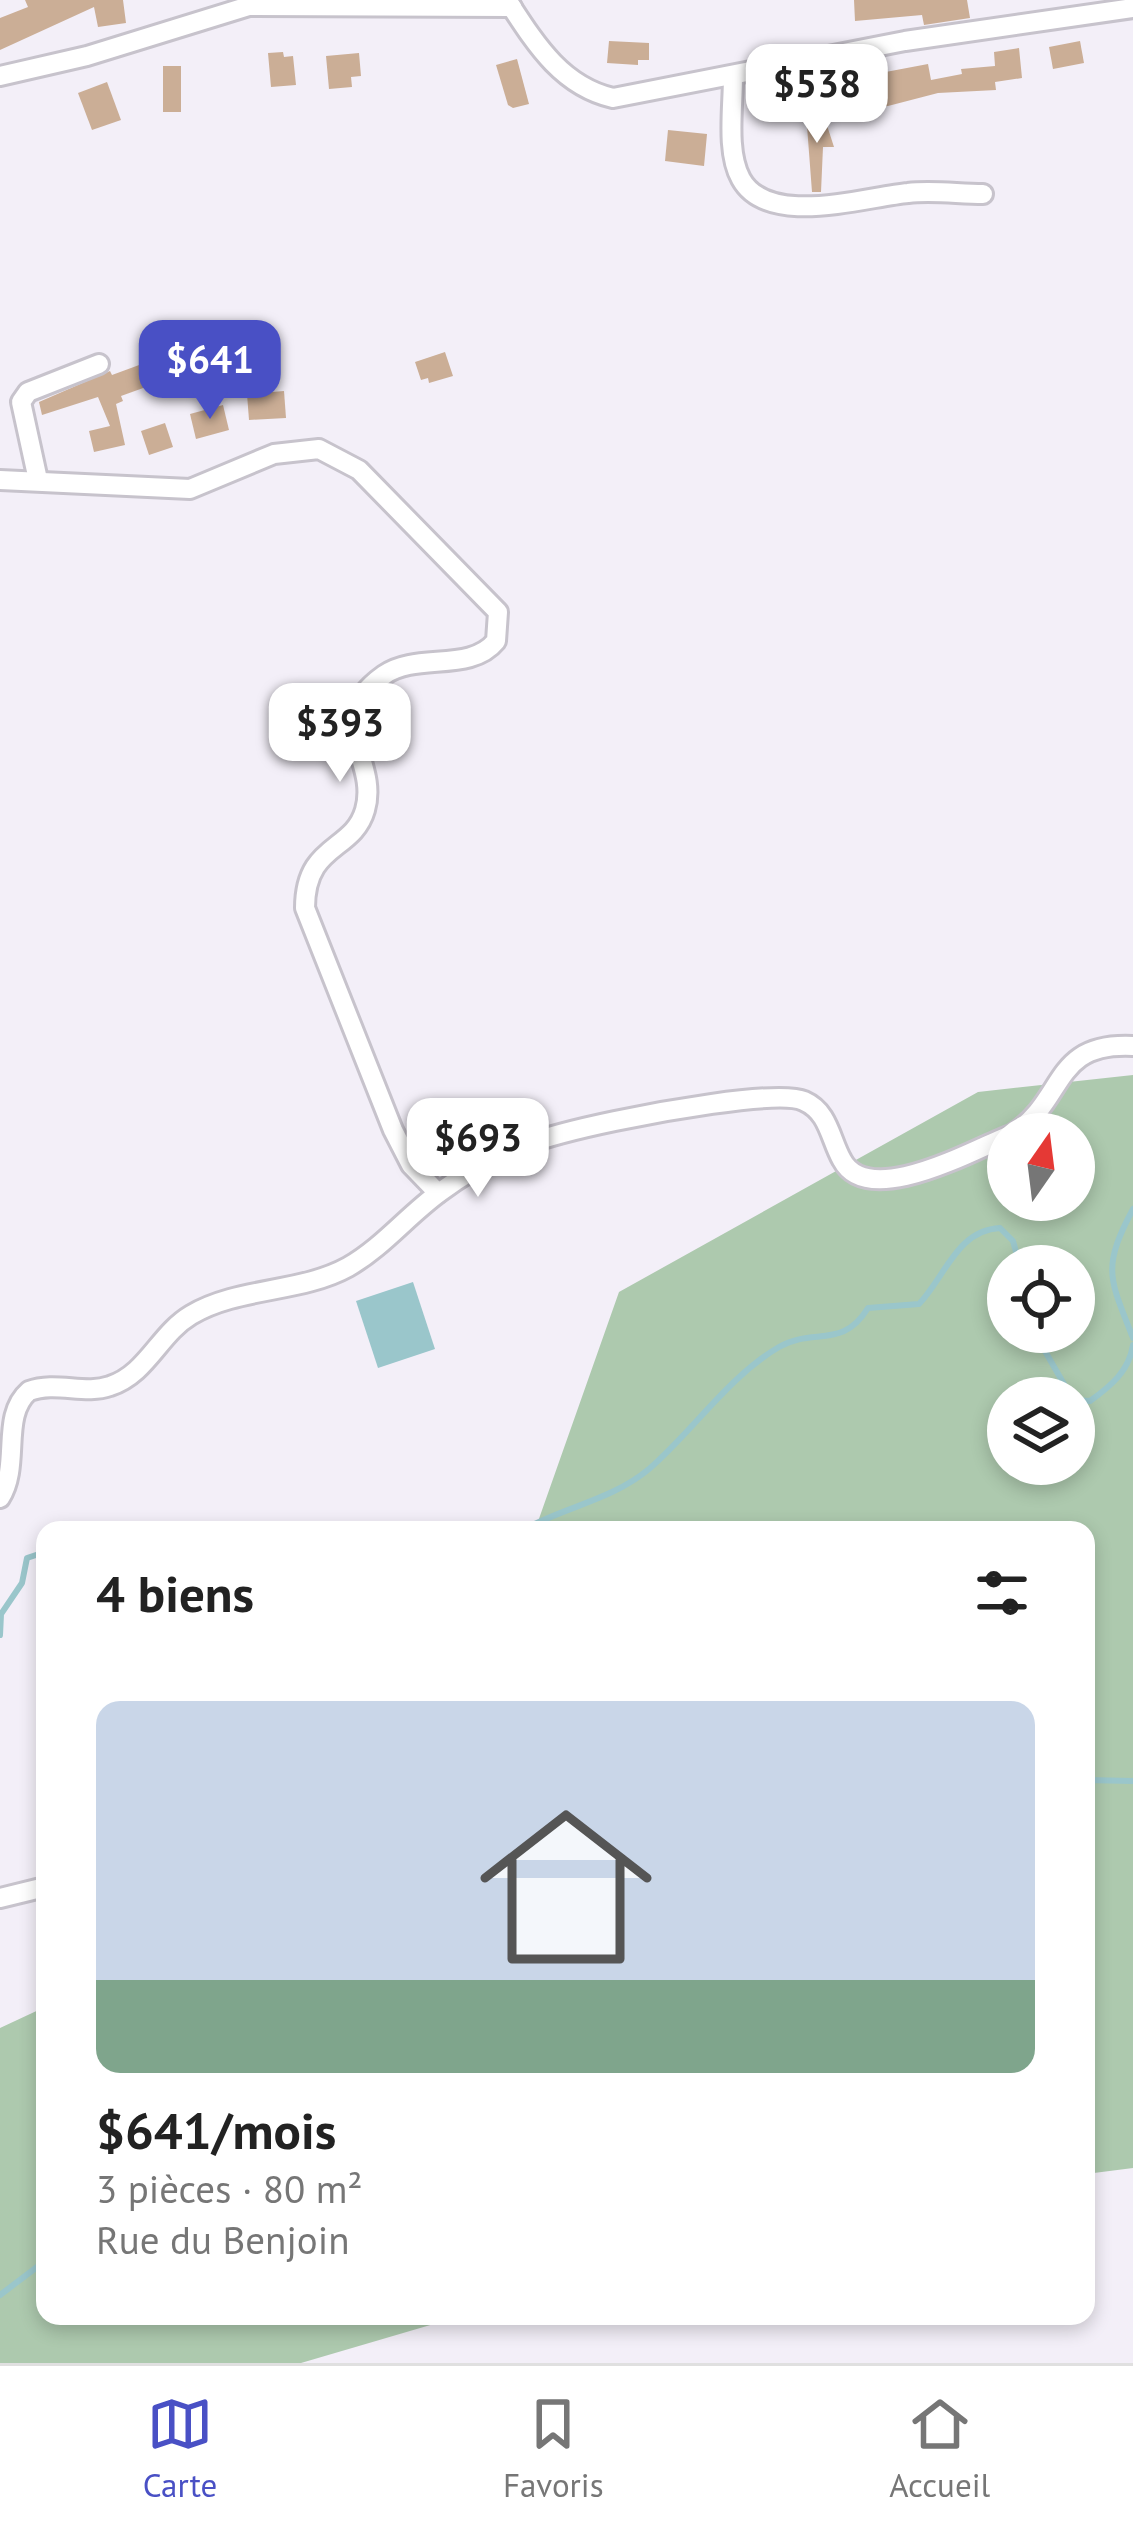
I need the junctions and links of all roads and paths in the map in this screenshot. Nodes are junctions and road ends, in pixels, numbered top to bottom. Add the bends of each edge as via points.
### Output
1 (510, 4) edge
2 (1133, 8) edge
3 (0, 76) edge
4 (733, 77) junction
5 (983, 194) dead end
6 (99, 364) dead end
7 (0, 479) edge
8 (38, 480) junction
9 (1133, 1046) edge
10 (1036, 1113) edge
11 (987, 1144) edge
12 (438, 1193) junction
13 (0, 1498) edge
14 (36, 1889) edge
15 (0, 1898) edge

1 - 3 street via 249,6
1 - 4 street via 557,69 593,94 636,97
2 - 4 street via 904,41
4 - 5 street via 734,158 749,190 764,201
6 - 8 street via 21,401
7 - 8 street
8 - 12 street via 190,489 274,454 319,449 359,470 500,622 482,654 406,664 365,694 352,721 365,809 322,855 305,892 304,908 393,1130
9 - 10 street via 1078,1056
11 - 12 street via 874,1181 844,1165 815,1108 785,1096 520,1143
12 - 13 street via 344,1270 192,1314 127,1379 105,1388 29,1391 17,1405
14 - 15 street

